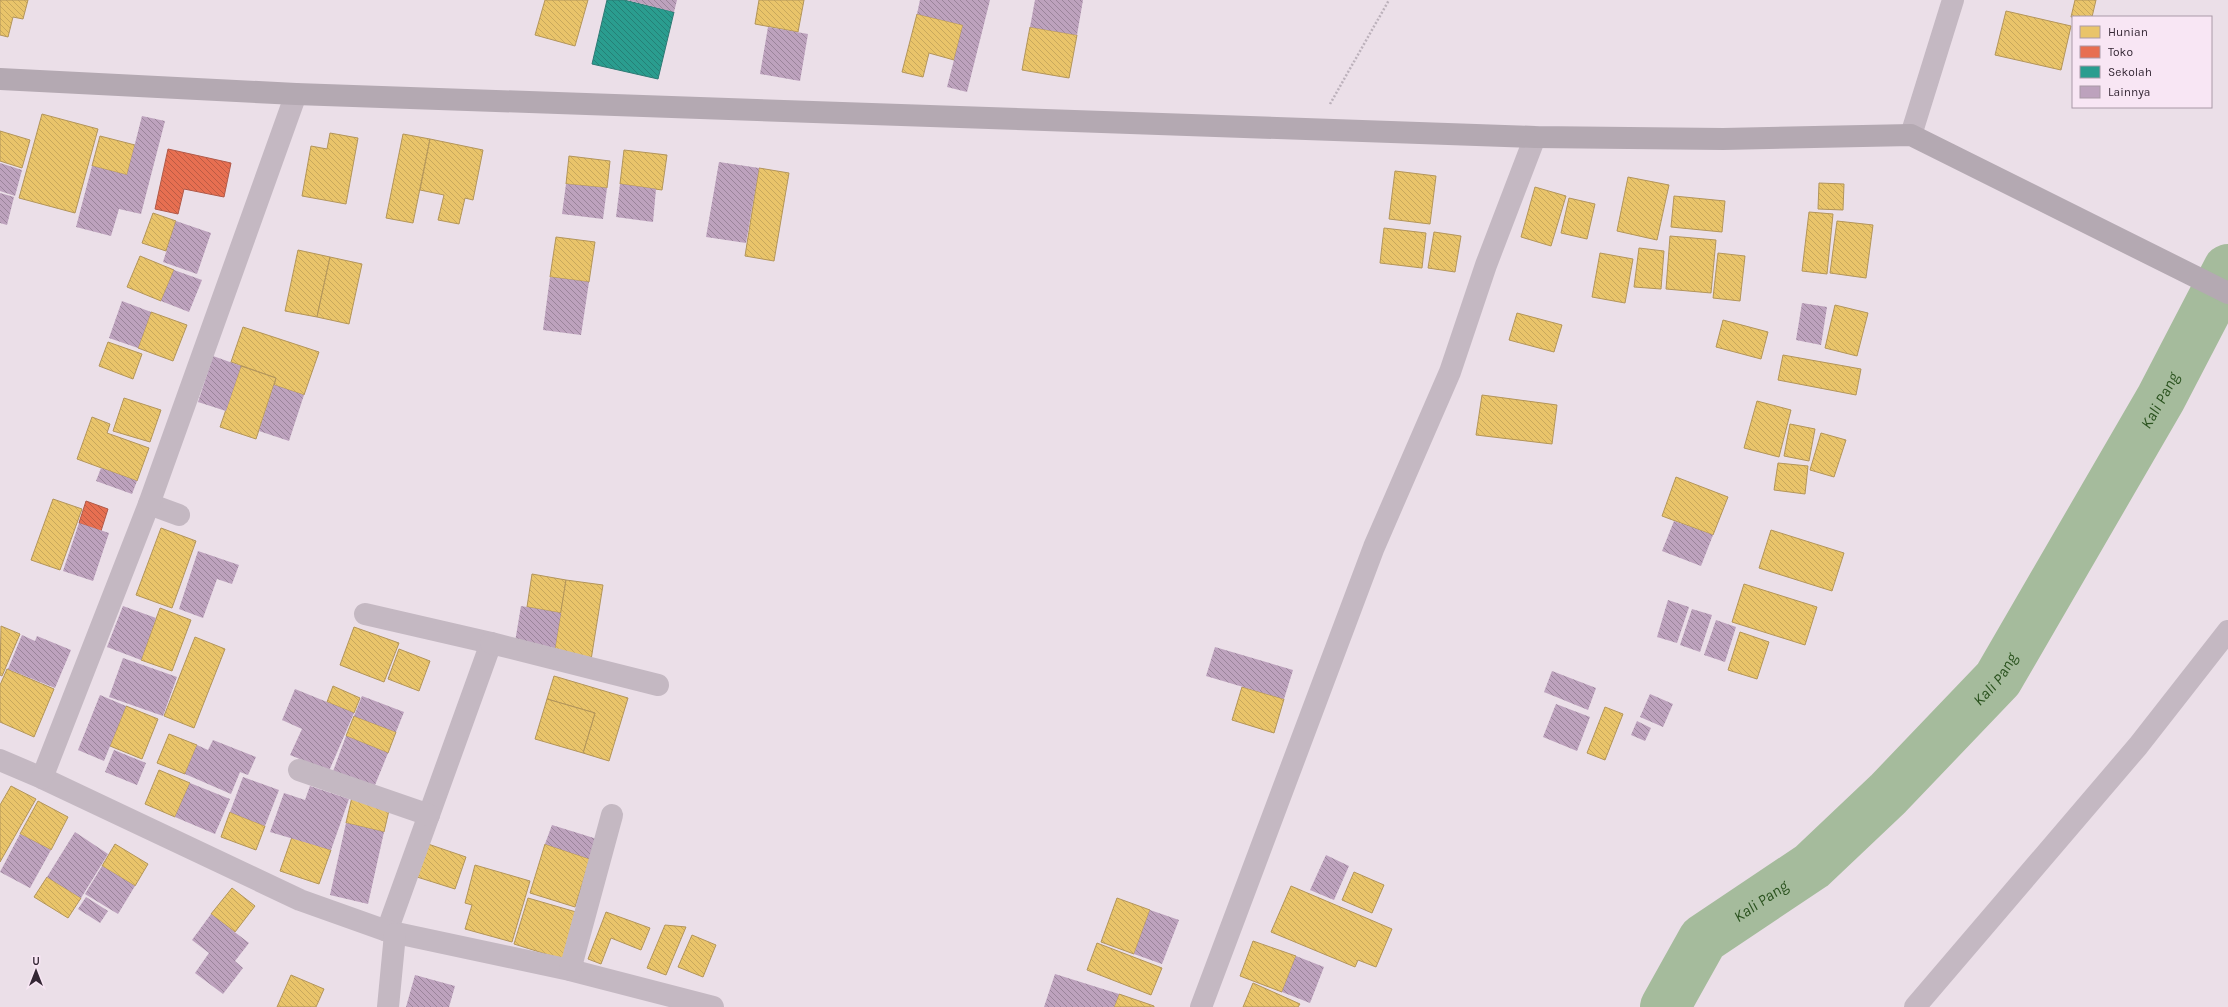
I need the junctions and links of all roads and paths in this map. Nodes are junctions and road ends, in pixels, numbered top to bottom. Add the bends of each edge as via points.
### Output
1 (1389, 0) edge
2 (1953, 0) edge
3 (0, 79) edge
4 (296, 94) junction
5 (1316, 130) junction
6 (1911, 135) junction
7 (1535, 137) junction
8 (2228, 293) edge
9 (149, 504) junction
10 (179, 515) dead end
11 (366, 614) dead end
12 (2228, 630) edge
13 (491, 643) junction
14 (658, 685) dead end
15 (0, 760) edge
16 (299, 770) dead end
17 (42, 778) junction
18 (429, 814) junction
19 (612, 814) dead end
20 (391, 932) junction
21 (570, 970) junction
22 (388, 1007) edge
23 (713, 1007) edge
24 (1201, 1007) edge
25 (1914, 1007) edge

1 - 5 path
2 - 6 street
3 - 4 street
4 - 5 street
4 - 9 street
5 - 7 street
6 - 7 street
6 - 8 street
7 - 24 street via 1486,264 1450,372 1374,547
9 - 10 street
9 - 17 street
11 - 13 street
12 - 25 street via 2138,746
13 - 14 street
13 - 18 street
15 - 17 street
16 - 18 street
17 - 20 street via 300,900
18 - 20 street
19 - 21 street
20 - 21 street
20 - 22 street
21 - 23 street

